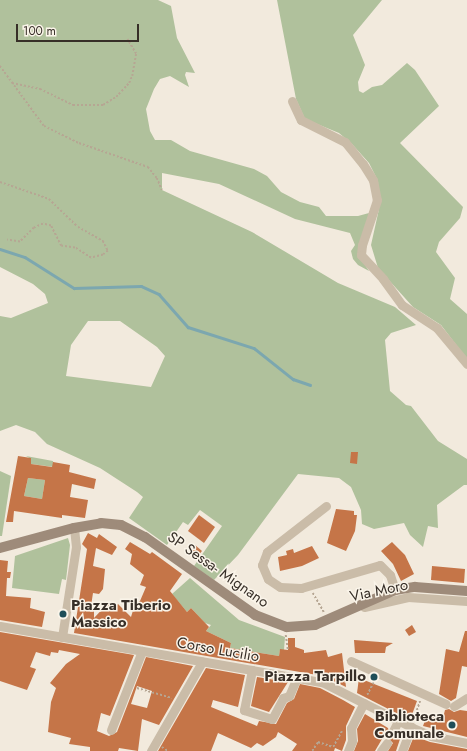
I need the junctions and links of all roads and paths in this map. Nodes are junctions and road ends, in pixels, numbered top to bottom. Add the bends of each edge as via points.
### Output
1 (127, 40) dead end
2 (0, 66) edge
3 (12, 83) junction
4 (292, 101) dead end
5 (0, 182) edge
6 (162, 190) dead end
7 (7, 240) dead end
8 (467, 364) edge
9 (326, 506) dead end
10 (74, 528) junction
11 (0, 548) edge
12 (309, 586) junction
13 (395, 590) junction
14 (467, 591) edge
15 (467, 601) edge
16 (345, 612) junction
17 (325, 614) dead end
18 (0, 626) edge
19 (287, 627) junction
20 (62, 637) junction
21 (288, 650) dead end
22 (142, 651) junction
23 (351, 661) dead end
24 (202, 662) junction
25 (252, 670) junction
26 (377, 675) junction
27 (297, 677) junction
28 (127, 685) junction
29 (422, 695) junction
30 (467, 698) edge
31 (180, 701) junction
32 (364, 702) junction
33 (398, 722) junction
34 (351, 728) junction
35 (411, 728) junction
36 (111, 730) dead end
37 (393, 731) dead end
38 (460, 745) edge
39 (151, 751) edge
40 (312, 751) edge
41 (348, 751) edge
42 (402, 751) edge

1 - 3 path via 136,54 132,76 116,97 103,106 73,105 40,89
2 - 3 path
3 - 6 path via 44,126 79,143 148,168 158,178
4 - 8 street via 294,110 305,123 345,142 373,180 378,200 361,255 402,305 437,328
5 - 7 path via 49,199 78,227 103,241 108,251 103,256 91,258 75,248 61,246 51,226 43,224 34,228 20,242
9 - 12 street via 263,558 264,572 276,585 291,589
10 - 11 street, SP Sessa- Mignano
10 - 19 street, SP Sessa- Mignano via 106,523 127,527 255,615
10 - 20 street via 76,547
12 - 13 street via 375,564 384,567
12 - 17 path
13 - 14 street, SP Sessa- Mignano via 415,587
13 - 16 street, SP Sessa- Mignano
15 - 16 street, Via Moro via 408,597
16 - 19 street, SP Sessa- Mignano via 312,626
18 - 20 street, Corso Lucilio
19 - 21 path
20 - 22 street, Corso Lucilio
22 - 24 street, Corso Lucilio
22 - 28 street
23 - 26 street
24 - 25 street, Corso Lucilio
24 - 31 street
25 - 27 street, Corso Lucilio
25 - 27 street via 250,692 244,710 272,719 283,698 289,696
26 - 29 street
26 - 32 path
27 - 32 street, Corso Lucilio via 322,682
28 - 31 path
28 - 36 street
29 - 30 street via 450,705
29 - 35 path
31 - 39 street
32 - 33 street, Corso Lucilio
32 - 34 street
33 - 35 street, Corso Lucilio
33 - 37 street
34 - 40 path via 344,729 333,747 318,742
34 - 41 street via 352,741
35 - 38 street, Corso Lucilio
35 - 42 street

